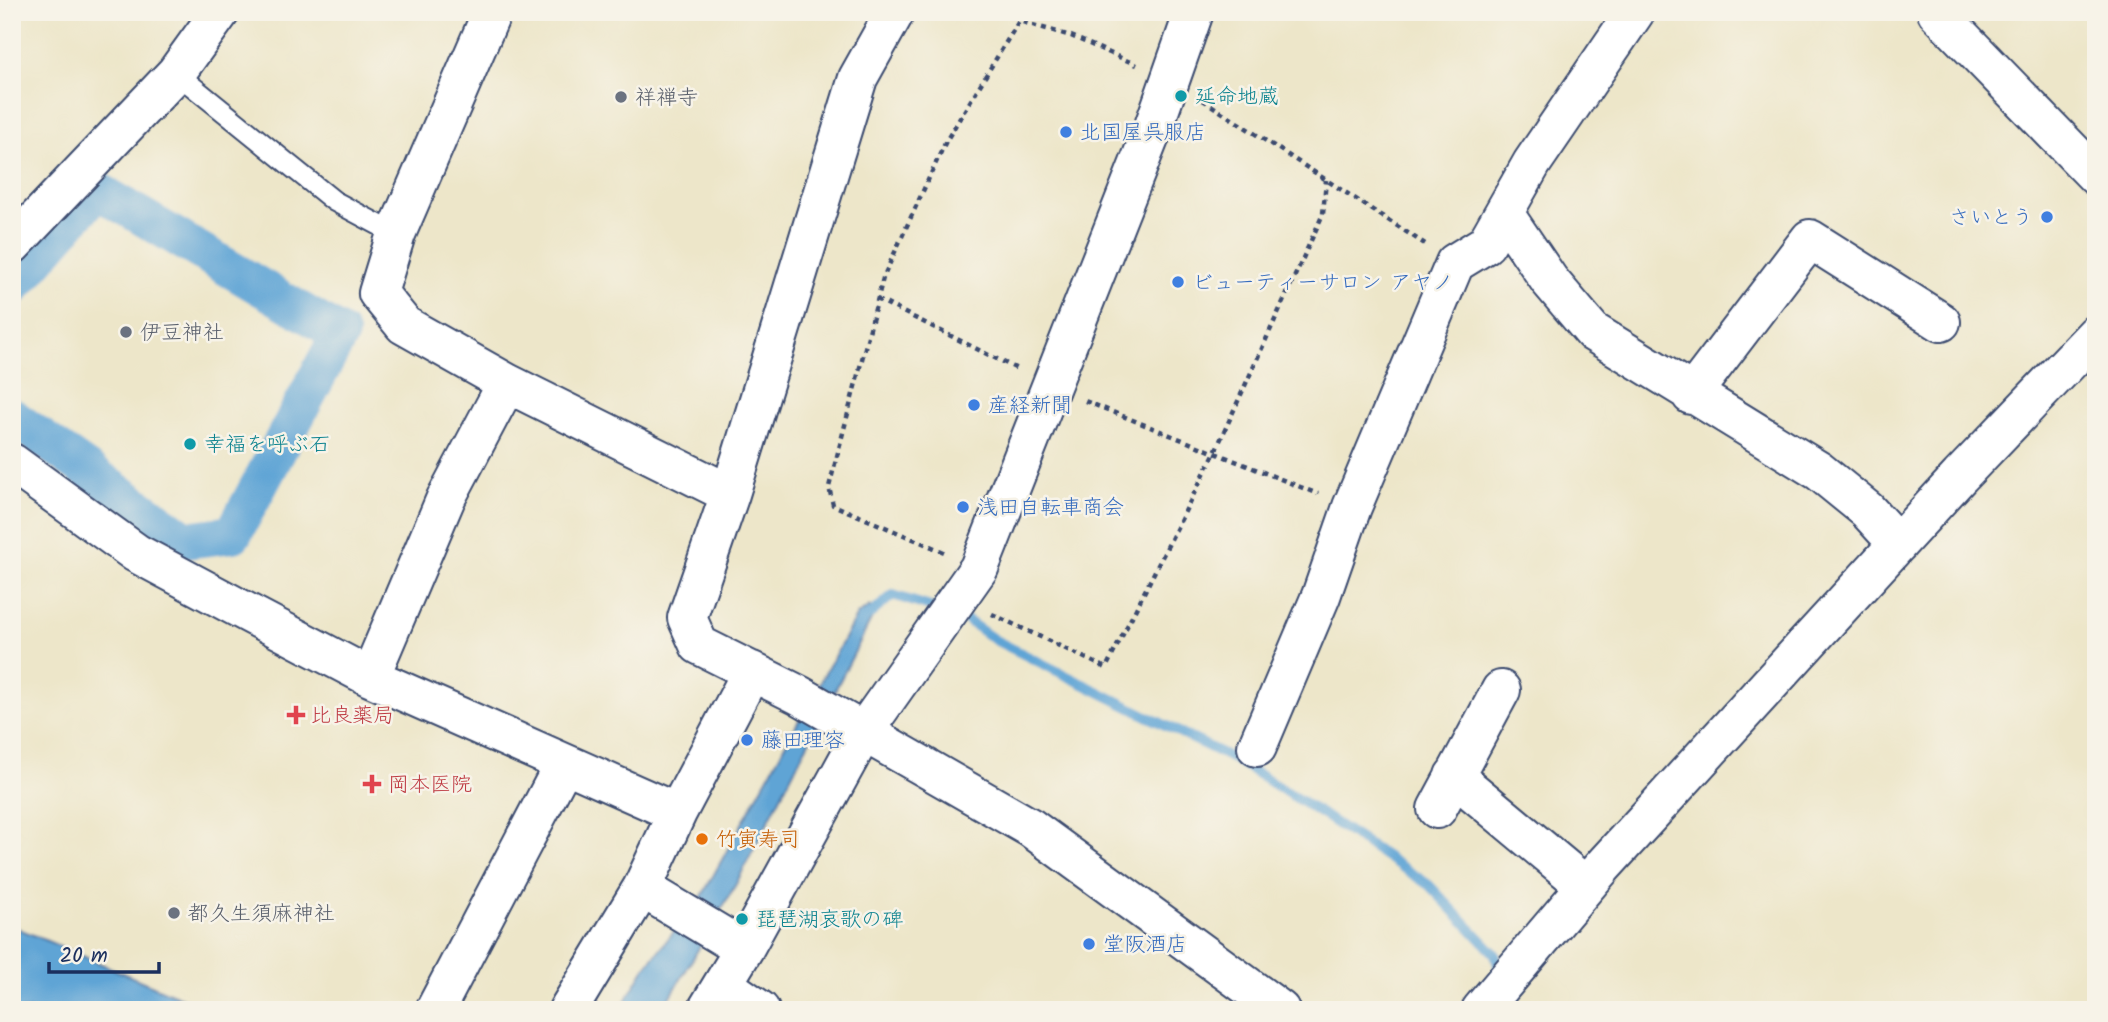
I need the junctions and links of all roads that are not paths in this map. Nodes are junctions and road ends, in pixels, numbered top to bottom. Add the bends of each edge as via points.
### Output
1 (220, 12) edge
2 (492, 12) edge
3 (895, 12) edge
4 (1194, 12) edge
5 (1635, 12) edge
6 (1937, 12) edge
7 (176, 72) junction
8 (2096, 176) edge
9 (1505, 215) junction
10 (396, 234) junction
11 (15, 235) edge
12 (1941, 322) dead end
13 (2096, 334) edge
14 (507, 383) junction
15 (1692, 395) junction
16 (12, 463) edge
17 (730, 494) junction
18 (1898, 544) junction
19 (752, 671) junction
20 (370, 677) junction
21 (1501, 690) dead end
22 (853, 725) junction
23 (1257, 747) dead end
24 (564, 764) junction
25 (677, 813) junction
26 (1586, 886) junction
27 (642, 888) junction
28 (732, 942) junction
29 (716, 997) edge
30 (1483, 1008) edge
31 (435, 1010) edge
32 (568, 1010) edge
33 (760, 1010) edge
34 (1280, 1010) edge

1 - 7 street
2 - 10 street
3 - 17 street via 858,78
4 - 22 street via 979,568
5 - 9 street via 1532,163
6 - 8 street
7 - 10 lane via 334,201
7 - 11 street
9 - 15 street via 1549,280 1593,332
9 - 23 street via 1486,243 1455,263
10 - 14 street via 378,293 404,325
12 - 15 street via 1810,239
13 - 18 street
14 - 17 street
14 - 20 street via 446,498
15 - 18 street via 1819,471 1867,510
16 - 20 street via 136,553
17 - 19 street via 687,618 699,645
18 - 26 street
19 - 22 street
19 - 25 street
20 - 24 street
21 - 26 street via 1446,793
22 - 28 street
22 - 34 street via 1031,828
24 - 25 street
24 - 31 street
25 - 27 street
26 - 30 street
27 - 28 street
27 - 32 street
28 - 29 street
29 - 33 street

